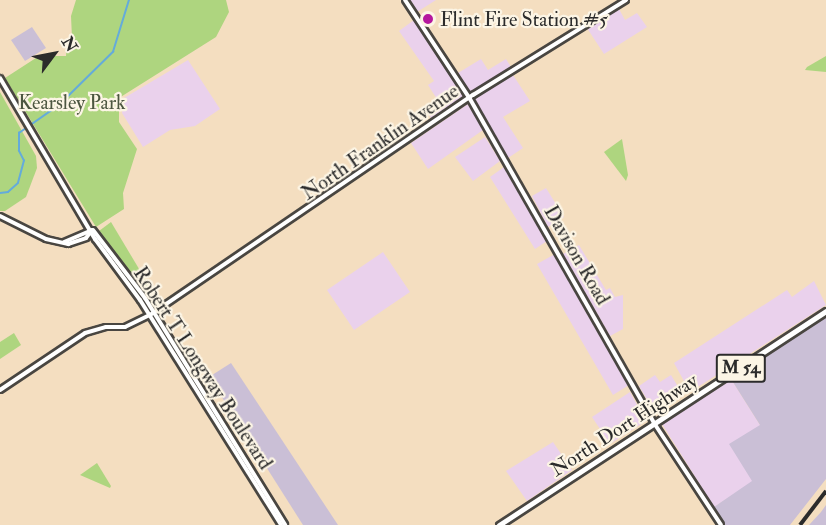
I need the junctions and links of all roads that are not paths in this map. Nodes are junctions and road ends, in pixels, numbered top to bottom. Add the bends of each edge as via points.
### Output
1 (405, 0) edge
2 (626, 0) edge
3 (0, 78) edge
4 (470, 99) junction
5 (0, 216) edge
6 (92, 230) junction
7 (826, 311) edge
8 (152, 314) junction
9 (0, 390) edge
10 (654, 423) junction
11 (283, 525) edge
12 (499, 525) edge
13 (721, 525) edge

1 - 4 street, Davison Road
2 - 4 street, North Franklin Avenue
3 - 6 street, Robert T Longway Boulevard
4 - 8 street, North Franklin Avenue
4 - 10 street, Davison Road
5 - 6 street via 46,239 64,242 81,241
6 - 8 street, Robert T Longway Boulevard
7 - 10 main road, North Dort Highway / M 54
8 - 9 street, North Franklin Avenue via 125,327 91,330
8 - 11 street, Robert T Longway Boulevard
10 - 12 main road, North Dort Highway / M 54
10 - 13 street, Davison Road

